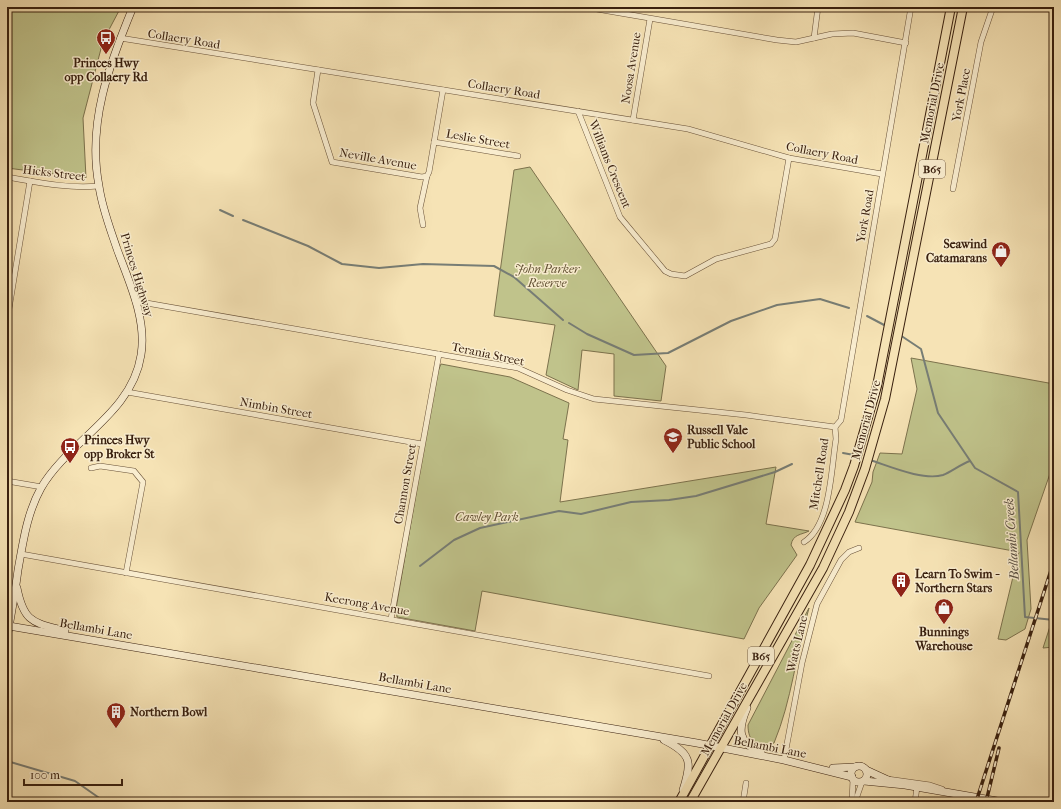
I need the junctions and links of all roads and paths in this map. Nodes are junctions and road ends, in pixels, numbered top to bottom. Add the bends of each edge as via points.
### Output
1 (133, 7) edge
2 (588, 7) edge
3 (818, 7) edge
4 (912, 7) edge
5 (951, 7) edge
6 (963, 7) edge
7 (993, 7) edge
8 (650, 19) junction
9 (120, 38) junction
10 (814, 38) junction
11 (906, 43) junction
12 (318, 70) junction
13 (443, 90) junction
14 (578, 111) junction
15 (633, 120) junction
16 (434, 142) junction
17 (518, 156) dead end
18 (789, 158) junction
19 (882, 174) junction
20 (427, 176) junction
21 (7, 177) edge
22 (30, 181) junction
23 (98, 186) junction
24 (953, 189) dead end
25 (423, 225) dead end
26 (135, 301) junction
27 (7, 321) edge
28 (439, 354) junction
29 (127, 392) junction
30 (835, 427) junction
31 (422, 444) junction
32 (91, 468) dead end
33 (7, 481) edge
34 (42, 487) junction
35 (804, 542) dead end
36 (858, 548) dead end
37 (21, 554) junction
38 (126, 573) junction
39 (16, 584) junction
40 (391, 619) junction
41 (8, 626) edge
42 (7, 638) edge
43 (94, 640) junction
44 (709, 676) dead end
45 (753, 691) junction
46 (658, 737) junction
47 (709, 746) junction
48 (721, 748) junction
49 (770, 757) junction
50 (784, 760) junction
51 (817, 767) junction
52 (855, 767) junction
53 (866, 770) junction
54 (852, 778) junction
55 (884, 779) junction
56 (863, 781) junction
57 (746, 783) dead end
58 (905, 785) junction
59 (916, 787) junction
60 (954, 794) junction
61 (680, 800) edge
62 (690, 802) edge
63 (743, 802) edge
64 (854, 802) edge
65 (915, 802) edge
66 (1003, 802) edge

1 - 9 main road, Princes Highway
2 - 8 street
3 - 10 street
4 - 11 street, York Road
5 - 47 main road, Memorial Drive / B65 via 877,386 862,442 845,490 810,566 758,663
6 - 45 main road, Memorial Drive / B65 via 885,399 873,445 849,512 823,568
7 - 24 street, York Place via 981,42
8 - 10 street via 777,40 796,42
8 - 15 street, Noosa Avenue
9 - 12 street, Collaery Road
9 - 23 main road, Princes Highway via 99,105 96,136
10 - 11 street via 853,33
11 - 19 street, York Road
12 - 13 street, Collaery Road
12 - 20 street, Neville Avenue via 313,103 332,162
13 - 14 street, Collaery Road
13 - 16 street, Neville Avenue
14 - 15 street, Collaery Road
14 - 18 street, Williams Crescent via 620,217 665,271 671,274 690,274 716,259 771,244 775,239
15 - 18 street, Collaery Road via 688,129
16 - 17 street, Leslie Street
16 - 20 street, Neville Avenue
18 - 19 street, Collaery Road
19 - 30 street, York Road via 841,420
20 - 25 street via 420,208
21 - 22 street, Hicks Street
22 - 23 street, Hicks Street via 83,188
22 - 27 street
23 - 26 main road, Princes Highway
26 - 28 street, Terania Street
26 - 29 main road, Princes Highway via 141,328 142,355
28 - 30 street, Terania Street via 518,368 594,399
28 - 31 street, Channon Street
29 - 31 street, Nimbin Street
29 - 34 main road, Princes Highway
30 - 35 street, Mitchell Road via 835,446 822,516 812,537
31 - 40 street, Channon Street
32 - 38 street via 100,466 134,471 143,482
33 - 34 street
34 - 37 main road, Princes Highway via 29,516
36 - 50 street, Watts Lane via 841,560 817,604 802,663
37 - 38 street, Keerong Avenue
37 - 39 main road, Princes Highway
38 - 40 street, Keerong Avenue
39 - 41 main road, Princes Highway
39 - 43 main road via 20,604 28,618
40 - 44 street, Keerong Avenue
41 - 42 main road, Princes Highway
41 - 43 main road, Bellambi Lane
43 - 46 main road, Bellambi Lane
45 - 48 main road, Memorial Drive / B65
45 - 49 main road via 741,733 749,747
46 - 47 main road, Bellambi Lane
46 - 61 main road via 678,747 687,756 688,775
47 - 48 main road, Bellambi Lane
47 - 61 main road, Memorial Drive / B65
48 - 49 main road, Bellambi Lane
48 - 62 main road, Memorial Drive / B65
49 - 50 main road, Bellambi Lane
50 - 51 main road, Bellambi Lane
51 - 52 main road
51 - 54 main road
52 - 53 main road via 861,766
52 - 54 main road via 852,770
53 - 55 main road
53 - 56 main road via 867,777
54 - 56 main road via 858,782
54 - 64 street
55 - 58 main road
55 - 60 street via 930,785
56 - 58 main road
56 - 64 street
57 - 63 street
58 - 59 main road
59 - 60 main road
59 - 65 street
60 - 66 main road

